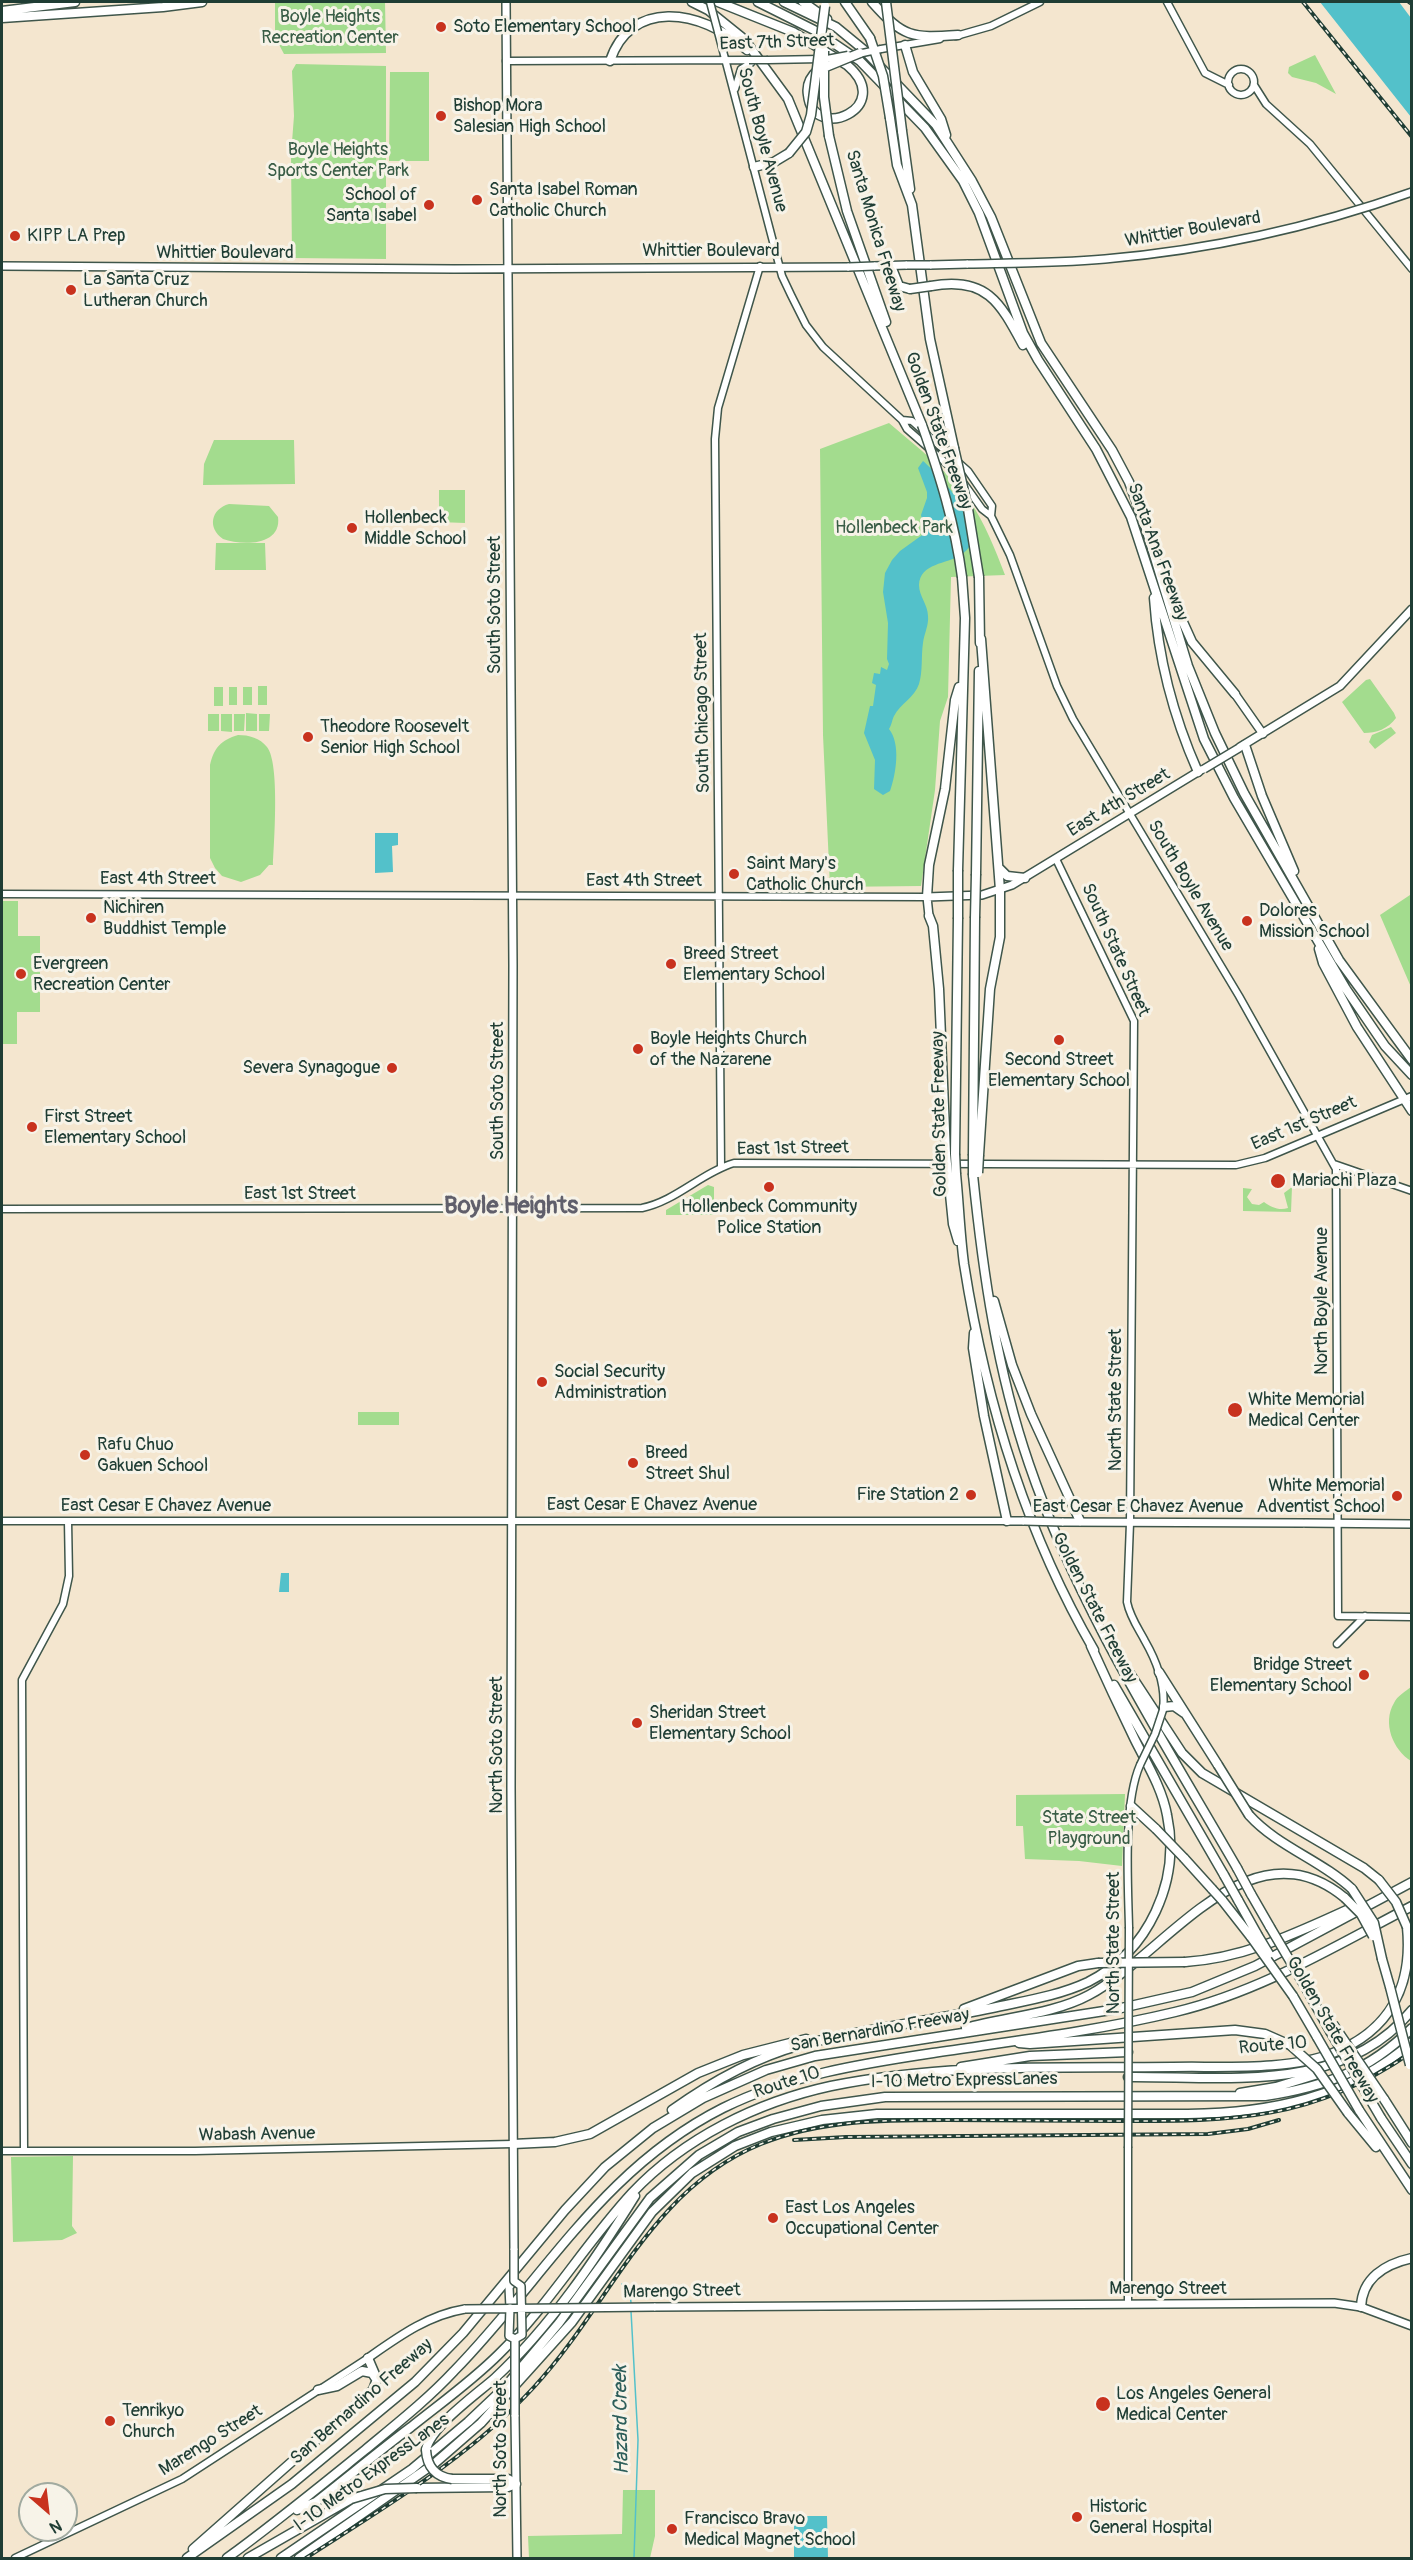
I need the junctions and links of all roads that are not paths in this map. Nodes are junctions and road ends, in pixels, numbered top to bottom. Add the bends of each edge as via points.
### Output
1 (75, 2) edge
2 (202, 2) edge
3 (506, 2) edge
4 (692, 2) edge
5 (710, 2) edge
6 (718, 2) edge
7 (758, 2) edge
8 (784, 2) edge
9 (803, 2) edge
10 (845, 2) edge
11 (872, 2) edge
12 (886, 2) edge
13 (1040, 2) edge
14 (1167, 2) edge
15 (825, 4) edge
16 (683, 7) dead end
17 (2, 11) edge
18 (630, 17) dead end
19 (2, 18) edge
20 (836, 27) junction
21 (958, 35) junction
22 (905, 45) junction
23 (860, 53) junction
24 (726, 60) junction
25 (506, 61) junction
26 (610, 61) junction
27 (765, 61) junction
28 (750, 62) junction
29 (1230, 75) junction
30 (1216, 79) junction
31 (1229, 85) junction
32 (1254, 85) junction
33 (734, 93) junction
34 (1246, 93) junction
35 (1259, 96) junction
36 (950, 146) junction
37 (754, 167) junction
38 (1412, 192) edge
39 (912, 205) junction
40 (2, 266) edge
41 (760, 266) junction
42 (780, 266) junction
43 (891, 266) junction
44 (509, 269) junction
45 (1412, 269) edge
46 (1038, 360) junction
47 (911, 395) junction
48 (902, 420) junction
49 (991, 516) junction
50 (1144, 522) junction
51 (1153, 586) junction
52 (1412, 609) edge
53 (981, 639) junction
54 (962, 678) junction
55 (1235, 694) joint
56 (1263, 734) junction
57 (1242, 746) junction
58 (1201, 771) junction
59 (1129, 814) junction
60 (1056, 859) junction
61 (998, 867) junction
62 (1025, 878) junction
63 (1300, 889) junction
64 (1000, 890) junction
65 (2, 894) edge
66 (512, 895) junction
67 (720, 896) junction
68 (927, 897) junction
69 (929, 916) joint
70 (1317, 940) junction
71 (1412, 1060) edge
72 (1412, 1075) edge
73 (1408, 1096) edge
74 (1412, 1111) edge
75 (1317, 1134) junction
76 (951, 1154) junction
77 (976, 1155) junction
78 (1334, 1164) junction
79 (1132, 1165) junction
80 (721, 1167) junction
81 (1412, 1191) edge
82 (513, 1208) junction
83 (2, 1209) edge
84 (982, 1258) junction
85 (974, 1323) junction
86 (512, 1520) junction
87 (2, 1521) edge
88 (68, 1521) junction
89 (1007, 1521) junction
90 (1080, 1521) junction
91 (1130, 1523) junction
92 (1337, 1524) junction
93 (1412, 1524) edge
94 (1365, 1616) junction
95 (1412, 1617) edge
96 (1104, 1636) junction
97 (1337, 1644) dead end
98 (1091, 1646) junction
99 (1159, 1672) junction
100 (1163, 1709) junction
101 (1186, 1715) junction
102 (1131, 1806) junction
103 (1412, 1882) edge
104 (1387, 1895) junction
105 (1412, 1906) edge
106 (1254, 1936) junction
107 (1382, 1959) junction
108 (1129, 1962) junction
109 (1412, 2010) edge
110 (924, 2022) junction
111 (1332, 2027) junction
112 (1412, 2028) edge
113 (860, 2032) junction
114 (922, 2039) junction
115 (1009, 2042) junction
116 (1412, 2042) edge
117 (1128, 2052) junction
118 (1340, 2061) junction
119 (1232, 2066) junction
120 (1328, 2066) junction
121 (1411, 2069) edge
122 (950, 2071) junction
123 (1128, 2077) junction
124 (1216, 2098) junction
125 (1412, 2143) edge
126 (513, 2145) junction
127 (2, 2151) edge
128 (24, 2151) junction
129 (621, 2153) junction
130 (1412, 2164) edge
131 (1398, 2172) junction
132 (647, 2178) junction
133 (1412, 2190) edge
134 (1412, 2259) edge
135 (514, 2281) junction
136 (1128, 2304) junction
137 (1361, 2307) junction
138 (510, 2308) junction
139 (521, 2308) junction
140 (1412, 2326) edge
141 (515, 2339) junction
142 (368, 2358) junction
143 (377, 2384) junction
144 (318, 2390) junction
145 (516, 2484) junction
146 (288, 2514) junction
147 (15, 2559) edge
148 (185, 2559) edge
149 (227, 2559) edge
150 (248, 2559) edge
151 (280, 2559) edge
152 (299, 2559) edge
153 (517, 2559) edge

1 - 17 highway
2 - 19 highway
3 - 25 main road, South Soto Street
4 - 27 highway, Golden State Freeway via 739,34
5 - 24 main road, South Boyle Avenue, bridge
6 - 23 highway, bridge via 793,32 847,65 855,72 862,86 861,100 843,118 824,117 809,101 807,88 812,75 818,70
7 - 46 highway, Santa Ana Freeway via 814,30 860,61 937,143 976,206 1012,308
8 - 20 highway, Santa Ana Freeway
9 - 20 highway
10 - 39 highway, Golden State Freeway, bridge via 870,38 883,76 897,165
11 - 21 highway via 906,33 926,37
12 - 39 highway, bridge
13 - 21 main road, East 7th Street via 991,26
14 - 30 main road via 1205,73
15 - 37 highway, bridge via 806,132 789,153
15 - 47 highway, Santa Monica Freeway, bridge via 824,98 829,136 847,211
16 - 27 highway via 728,32
18 - 26 highway via 614,40
20 - 36 highway, Santa Ana Freeway via 909,94
21 - 22 main road, East 7th Street
22 - 23 main road, East 7th Street, bridge
22 - 36 highway via 913,72 941,119
23 - 27 main road, East 7th Street, bridge via 827,59
24 - 26 main road, East 7th Street
24 - 28 main road, East 7th Street
24 - 33 main road, South Boyle Avenue
25 - 26 main road, East 7th Street
25 - 44 main road, South Soto Street
27 - 28 main road, East 7th Street, bridge
27 - 47 highway, Golden State Freeway via 789,99
28 - 33 main road via 740,72
29 - 30 main road
29 - 31 main road
29 - 32 main road via 1240,69 1248,70
30 - 31 main road
31 - 34 main road via 1237,94
32 - 34 main road
32 - 35 main road
33 - 37 main road, South Boyle Avenue
34 - 35 main road
35 - 45 main road via 1310,144
36 - 50 highway, Santa Ana Freeway via 991,217 1041,344 1112,450
37 - 42 main road, South Boyle Avenue
38 - 43 main road, Whittier Boulevard, bridge via 1315,222 1203,246 1107,259
39 - 53 highway, Golden State Freeway, bridge via 930,339 979,577
40 - 44 main road, Whittier Boulevard
41 - 42 main road, Whittier Boulevard
41 - 44 main road, Whittier Boulevard
41 - 67 main road, South Chicago Street via 718,408 716,439
42 - 43 main road, Whittier Boulevard, bridge
42 - 48 main road, South Boyle Avenue via 790,296 815,339
43 - 46 highway, bridge via 901,288 959,283 989,296 1005,314 1026,351
44 - 66 main road, South Soto Street
46 - 51 highway, Santa Ana Freeway via 1116,485
47 - 54 highway, Golden State Freeway, bridge via 946,494 962,577
48 - 49 main road, South Boyle Avenue via 907,429 955,471
48 - 49 main road, South Boyle Avenue via 912,421 968,471 992,506
49 - 59 main road, South Boyle Avenue via 1010,555 1067,708
50 - 55 highway via 1188,635
50 - 63 highway, Santa Ana Freeway via 1188,666 1215,733 1244,793
51 - 58 highway via 1161,657 1181,730
51 - 70 highway, Santa Ana Freeway via 1204,739
52 - 56 main road, East 4th Street via 1340,686
53 - 61 highway
53 - 77 highway, Golden State Freeway, bridge via 975,918
54 - 68 highway via 955,700
54 - 76 highway, Golden State Freeway, bridge
55 - 56 main road
56 - 57 main road, East 4th Street
57 - 58 main road, East 4th Street, bridge
57 - 63 highway
58 - 59 main road, East 4th Street
59 - 60 main road, East 4th Street
59 - 75 main road, South Boyle Avenue
60 - 62 main road, East 4th Street
60 - 79 main road, South State Street via 1134,1021
61 - 62 highway via 1007,876
61 - 64 highway
62 - 64 main road, East 4th Street
63 - 71 highway, Santa Ana Freeway via 1339,960
64 - 68 main road, East 4th Street via 982,895
64 - 77 highway via 1000,937 990,989
65 - 66 main road, East 4th Street
66 - 67 main road, East 4th Street
66 - 82 main road, South Soto Street
67 - 68 main road, East 4th Street
67 - 80 main road, South Chicago Street
68 - 69 main road
69 - 76 highway via 939,989
70 - 72 highway, Santa Ana Freeway via 1385,1046
70 - 73 highway via 1323,963 1357,1028
73 - 74 highway
73 - 75 main road, East 1st Street
75 - 78 main road, North Boyle Avenue
75 - 79 main road, East 1st Street via 1244,1164
76 - 85 highway, Golden State Freeway, bridge
77 - 84 highway, Golden State Freeway, bridge
78 - 81 main road
78 - 92 main road, North Boyle Avenue via 1338,1177
79 - 80 main road, East 1st Street via 748,1162
79 - 91 main road, North State Street
80 - 82 main road, East 1st Street via 654,1206
82 - 83 main road, East 1st Street
82 - 86 main road, North Soto Street
84 - 90 highway via 1030,1414
84 - 96 highway, Golden State Freeway via 997,1343 1029,1464
85 - 89 highway via 973,1348 984,1416
85 - 98 highway, Golden State Freeway via 1001,1431 1029,1513
86 - 88 main road, East Cesar E Chavez Avenue
86 - 89 main road, East Cesar E Chavez Avenue
86 - 126 main road, North Soto Street
87 - 88 main road, East Cesar E Chavez Avenue
88 - 128 main road via 69,1576 63,1604 22,1680
89 - 90 main road, East Cesar E Chavez Avenue, bridge
90 - 91 main road, East Cesar E Chavez Avenue
91 - 92 main road, East Cesar E Chavez Avenue
91 - 99 main road, North State Street via 1129,1615
92 - 93 main road, East Cesar E Chavez Avenue
92 - 94 main road, North Boyle Avenue via 1338,1616
94 - 95 main road
94 - 97 main road
96 - 111 highway, Golden State Freeway, bridge via 1270,1927
96 - 119 highway, Route 10, bridge via 1191,1763 1211,1779 1364,1868 1396,1902 1407,1927 1410,1959 1406,1984 1391,2011 1369,2034 1316,2059
98 - 106 highway, Golden State Freeway, bridge via 1224,1875
98 - 110 highway via 1167,1813 1171,1855 1161,1902 1131,1949 1088,1982
99 - 100 main road, North State Street
99 - 101 highway
100 - 101 highway via 1174,1706
100 - 102 main road, North State Street, bridge via 1134,1780
101 - 107 highway, bridge via 1249,1815 1264,1830 1324,1866 1352,1889 1374,1923
102 - 106 highway, bridge
102 - 108 main road, North State Street, bridge
103 - 104 highway, San Bernardino Freeway
104 - 108 highway, bridge via 1268,1945 1224,1957
104 - 114 highway, San Bernardino Freeway via 1255,1966 1192,1992 1118,2009
105 - 115 highway, San Bernardino Freeway via 1288,1971 1212,2002 1154,2017
106 - 131 highway, Golden State Freeway, bridge
107 - 114 highway, bridge via 1368,1925 1345,1898 1320,1882 1278,1874 1249,1879 1223,1892 1115,1978 1082,1998
107 - 121 highway, bridge
108 - 110 highway, bridge via 1078,1966
108 - 117 main road, North State Street, bridge
109 - 118 highway via 1385,2036
110 - 113 highway, Route 10
111 - 125 highway, bridge
111 - 130 highway, Golden State Freeway, bridge via 1381,2118
112 - 124 highway, I-10 Metro ExpressLanes via 1373,2061 1319,2086 1265,2096
113 - 126 highway via 798,2040 743,2055 671,2087 590,2134
113 - 129 highway, Route 10 via 783,2051 723,2077 669,2112
114 - 129 highway, San Bernardino Freeway via 832,2053 766,2070 696,2102
115 - 131 highway, bridge via 1030,2044 1245,2030 1264,2034 1290,2045 1317,2069
115 - 146 highway, San Bernardino Freeway via 807,2075 741,2099 679,2133 601,2199 452,2373
116 - 152 highway, I-10 Metro ExpressLanes via 1381,2066 1349,2083 1299,2101 1258,2110 1188,2114 877,2114 822,2120 771,2132 735,2146 692,2173 652,2212 573,2322 482,2423 435,2463
117 - 122 highway via 1002,2059
117 - 123 main road, North State Street, bridge
118 - 119 highway via 1293,2069
118 - 120 highway
119 - 122 highway, Route 10
120 - 123 highway via 1296,2074
120 - 124 highway via 1302,2080
122 - 132 highway, Route 10 via 831,2086 779,2101 712,2132
123 - 136 main road, North State Street, bridge
124 - 151 highway, I-10 Metro ExpressLanes via 885,2097 821,2106 772,2119 725,2139 685,2165 650,2198 559,2323 504,2388 468,2422 412,2469
126 - 128 main road, Wabash Avenue
126 - 135 main road, North Soto Street, bridge
127 - 128 main road, Wabash Avenue
129 - 148 highway, San Bernardino Freeway via 590,2182 481,2313 423,2375 292,2484
131 - 133 highway, Golden State Freeway
132 - 145 highway, bridge via 539,2333 430,2439 428,2461 440,2476 508,2479
132 - 146 highway via 532,2317 479,2373 316,2502
134 - 137 highway via 1373,2275 1364,2289
135 - 138 main road, North Soto Street via 508,2287
135 - 139 main road, North Soto Street, bridge via 521,2286
136 - 137 main road, Marengo Street via 1334,2303
136 - 139 main road, Marengo Street, bridge
137 - 140 main road, Marengo Street
138 - 139 main road, Marengo Street, bridge
138 - 141 main road, North Soto Street, bridge via 509,2336
138 - 142 main road, Marengo Street, bridge via 465,2309 437,2317
139 - 141 main road, North Soto Street, bridge via 522,2335
141 - 145 main road, North Soto Street, bridge
142 - 143 highway
142 - 144 main road, Marengo Street
143 - 144 highway via 372,2373 362,2371 337,2386
143 - 148 highway
144 - 147 main road, Marengo Street via 182,2479
145 - 150 highway, bridge via 385,2489 351,2499
145 - 153 main road, North Soto Street
146 - 149 highway, San Bernardino Freeway

